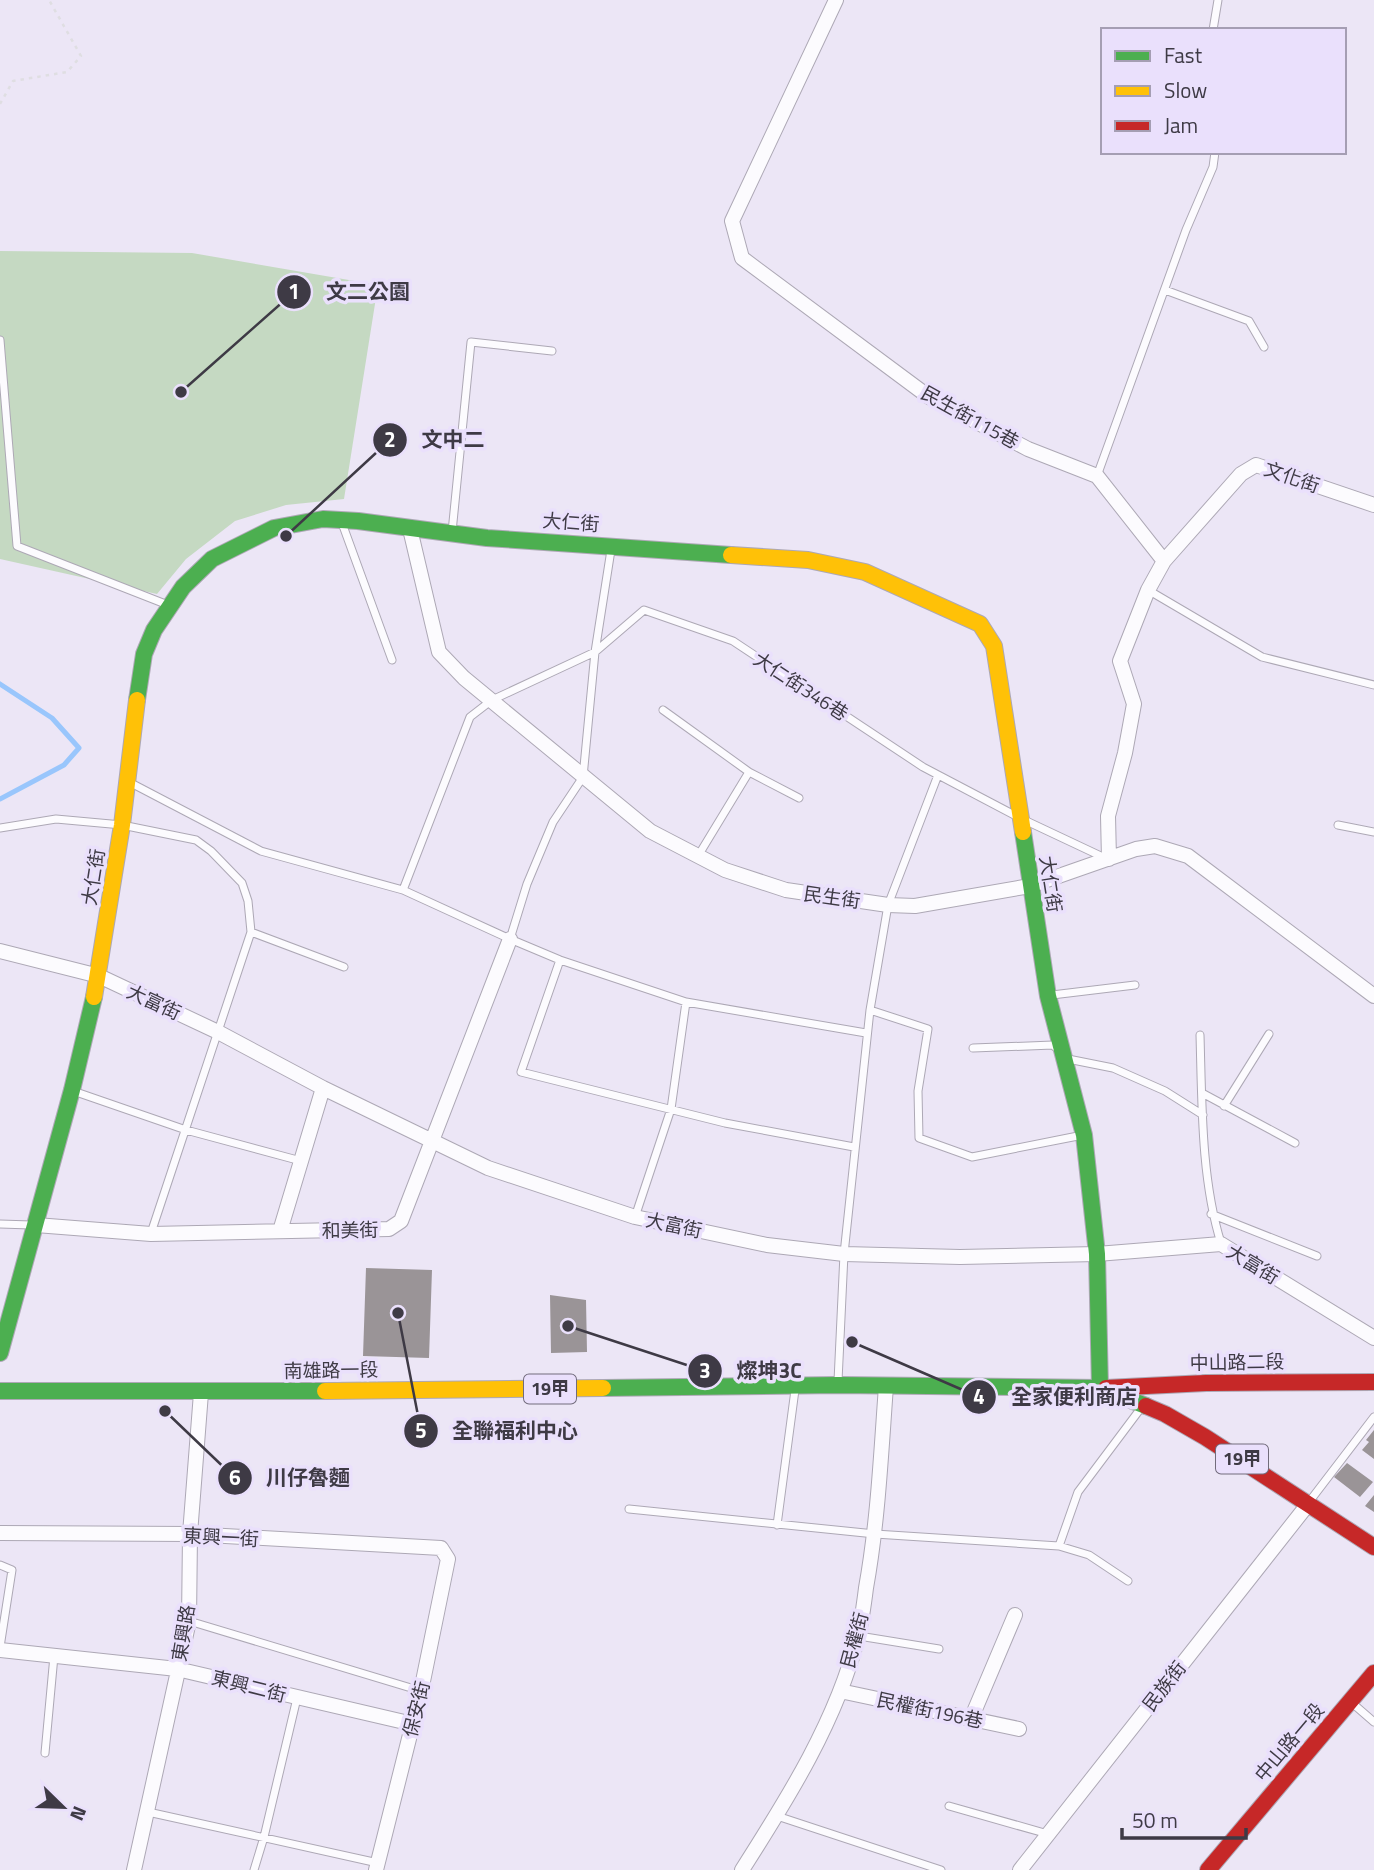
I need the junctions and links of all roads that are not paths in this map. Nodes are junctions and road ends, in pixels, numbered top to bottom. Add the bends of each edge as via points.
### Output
1 (836, 0) edge
2 (1218, 0) edge
3 (1213, 28) edge
4 (1215, 154) edge
5 (1165, 290) junction
6 (0, 340) edge
7 (1264, 347) dead end
8 (552, 351) dead end
9 (1097, 476) junction
10 (1374, 505) edge
11 (341, 520) junction
12 (410, 529) junction
13 (452, 534) junction
14 (611, 546) junction
15 (1164, 561) junction
16 (1149, 590) junction
17 (169, 605) junction
18 (595, 652) junction
19 (393, 660) dead end
20 (1374, 685) edge
21 (492, 700) junction
22 (663, 710) dead end
23 (749, 772) junction
24 (938, 775) junction
25 (583, 777) junction
26 (127, 780) junction
27 (799, 798) dead end
28 (1020, 818) junction
29 (122, 825) junction
30 (1338, 825) dead end
31 (0, 828) edge
32 (1374, 832) edge
33 (698, 856) junction
34 (1109, 859) junction
35 (1030, 886) junction
36 (403, 890) junction
37 (888, 905) junction
38 (251, 932) junction
39 (510, 939) junction
40 (0, 951) edge
41 (560, 960) junction
42 (344, 967) dead end
43 (99, 976) junction
44 (1135, 985) dead end
45 (1048, 996) junction
46 (1374, 996) edge
47 (686, 1002) junction
48 (870, 1010) junction
49 (218, 1032) junction
50 (866, 1033) junction
51 (1269, 1034) dead end
52 (1200, 1035) dead end
53 (973, 1048) dead end
54 (1063, 1058) junction
55 (323, 1088) junction
56 (72, 1090) junction
57 (1202, 1093) junction
58 (1224, 1105) junction
59 (671, 1109) junction
60 (1203, 1115) junction
61 (186, 1130) junction
62 (1084, 1135) junction
63 (430, 1142) junction
64 (1295, 1143) dead end
65 (854, 1147) junction
66 (301, 1161) junction
67 (1212, 1214) junction
68 (635, 1217) junction
69 (0, 1224) edge
70 (36, 1226) junction
71 (280, 1231) junction
72 (151, 1234) junction
73 (1221, 1244) junction
74 (844, 1254) junction
75 (1097, 1254) junction
76 (1317, 1256) dead end
77 (1374, 1338) edge
78 (0, 1353) edge
79 (1374, 1382) edge
80 (838, 1385) junction
81 (795, 1386) junction
82 (886, 1386) junction
83 (1100, 1388) junction
84 (0, 1391) edge
85 (201, 1392) junction
86 (1143, 1405) junction
87 (1374, 1418) edge
88 (1308, 1503) junction
89 (629, 1509) dead end
90 (777, 1525) junction
91 (0, 1533) edge
92 (190, 1534) junction
93 (876, 1534) junction
94 (1059, 1546) junction
95 (1374, 1547) edge
96 (442, 1548) joint
97 (0, 1565) edge
98 (1128, 1581) dead end
99 (1015, 1615) dead end
100 (189, 1621) junction
101 (859, 1636) junction
102 (0, 1649) edge
103 (939, 1649) dead end
104 (54, 1656) junction
105 (177, 1669) junction
106 (1374, 1673) edge
107 (421, 1691) junction
108 (840, 1691) junction
109 (297, 1698) junction
110 (1350, 1702) junction
111 (971, 1719) junction
112 (1374, 1722) edge
113 (413, 1724) junction
114 (1019, 1729) dead end
115 (45, 1753) dead end
116 (948, 1806) dead end
117 (148, 1812) junction
118 (777, 1816) junction
119 (1048, 1834) junction
120 (264, 1838) junction
121 (377, 1866) edge
122 (134, 1870) edge
123 (254, 1870) edge
124 (742, 1870) edge
125 (941, 1870) edge
126 (1020, 1870) edge
127 (1209, 1870) edge

1 - 9 street, 民生街115巷 via 732,221 742,258 929,397 1028,449
2 - 3 lane
4 - 5 lane
5 - 7 lane via 1249,321
5 - 9 lane
6 - 17 lane via 17,546
8 - 13 lane via 471,342
9 - 15 street
10 - 15 street, 文化街 via 1256,465 1241,474
11 - 12 street, 大仁街
11 - 17 street, 大仁街 via 310,520 274,528 224,551 196,573
11 - 19 lane
12 - 13 street, 大仁街
12 - 21 street, 民生街 via 439,652
13 - 14 street, 大仁街
14 - 18 lane
14 - 28 street, 大仁街 via 848,567 979,624 993,646
15 - 16 street
16 - 20 lane via 1262,657
16 - 34 street via 1120,661 1134,704 1108,816
17 - 26 street, 大仁街 via 144,654
18 - 21 lane, 大仁街346巷
18 - 24 lane, 大仁街346巷 via 644,610 733,641
18 - 25 lane
21 - 25 street, 民生街
21 - 36 lane, 大仁街346巷 via 470,717
22 - 23 lane
23 - 27 lane
23 - 33 lane
24 - 28 lane, 大仁街346巷
24 - 37 lane
25 - 33 street, 民生街 via 650,831
25 - 39 lane via 553,822
26 - 29 street, 大仁街
26 - 36 lane via 261,851
28 - 34 lane, 大仁街346巷
28 - 35 street, 大仁街
29 - 31 lane via 56,819
29 - 38 lane via 197,840 211,851 242,883
29 - 43 street, 大仁街
30 - 32 lane
33 - 37 street, 民生街 via 786,890
34 - 35 street, 民生街
34 - 46 street, 民生街 via 1155,846 1188,856
35 - 37 street, 民生街 via 941,903
35 - 45 street, 大仁街
36 - 39 lane
37 - 48 lane
38 - 42 lane
38 - 49 lane
39 - 41 lane
39 - 63 street, 和美街
40 - 43 street, 大富街
41 - 47 lane
41 - 59 lane via 521,1072
43 - 49 street, 大富街
43 - 56 street, 大仁街
44 - 45 lane
45 - 54 street, 大仁街
47 - 50 lane
47 - 59 lane
48 - 50 lane
48 - 62 lane via 928,1028 918,1091 919,1138 972,1157
49 - 55 street, 大富街
49 - 61 lane
50 - 65 lane
51 - 58 lane
52 - 57 lane
53 - 54 lane via 1053,1045
54 - 60 lane via 1114,1068
54 - 62 street, 大仁街
55 - 63 street, 大富街
55 - 66 street
56 - 61 lane
56 - 70 street, 大仁街
57 - 58 lane
57 - 60 lane
58 - 64 lane
59 - 65 lane via 725,1124
59 - 68 lane
60 - 67 lane
61 - 66 lane
61 - 72 lane
62 - 75 street, 大仁街
63 - 68 street, 大富街 via 488,1168
63 - 71 street, 和美街 via 401,1222 390,1229
65 - 74 lane
66 - 71 street
67 - 73 lane
67 - 76 lane
68 - 74 street, 大富街 via 767,1245
69 - 70 lane
70 - 72 street, 和美街
70 - 78 street, 大仁街
71 - 72 street, 和美街
73 - 75 street, 大富街
73 - 77 street, 大富街
74 - 75 street, 大富街
74 - 80 lane
75 - 83 street, 大仁街
79 - 83 street, 中山路二段 via 1206,1382
80 - 81 street, 南雄路一段 / 19甲
80 - 82 street, 南雄路一段 / 19甲
81 - 85 street, 南雄路一段 / 19甲
81 - 90 lane
82 - 83 street, 南雄路一段 / 19甲
82 - 93 street, 民權街
83 - 86 street, 南雄路一段 / 19甲
84 - 85 street, 南雄路一段 / 19甲
85 - 92 street, 東興路
86 - 88 street, 南雄路一段 / 19甲 via 1206,1437
86 - 94 lane via 1078,1492
87 - 88 lane
88 - 95 street, 南雄路一段 / 19甲
88 - 119 street, 民族街
89 - 90 lane
90 - 93 lane
91 - 92 street, 東興一街
92 - 96 street, 東興一街
92 - 100 street, 東興路
93 - 94 lane
93 - 101 street, 民權街
94 - 98 lane via 1089,1555
96 - 107 street, 保安街 via 448,1559
97 - 102 lane via 12,1570
99 - 111 street
100 - 105 street, 東興路
100 - 107 lane
101 - 103 lane
101 - 108 street, 民權街
102 - 104 street, 東興二街
104 - 105 street, 東興二街
104 - 115 lane
105 - 109 street, 東興二街
105 - 117 street, 東興路
106 - 110 street, 中山路一段
107 - 113 street, 保安街
108 - 111 street, 民權街196巷
108 - 118 street, 民權街
109 - 113 street, 東興二街
109 - 120 lane
110 - 112 lane
110 - 127 street, 中山路一段
111 - 114 street, 民權街196巷
113 - 121 street, 保安街
116 - 119 lane
117 - 120 lane
117 - 122 street, 東興路
118 - 124 street, 民權街
118 - 125 lane
119 - 126 street, 民族街
120 - 121 lane
120 - 123 lane

